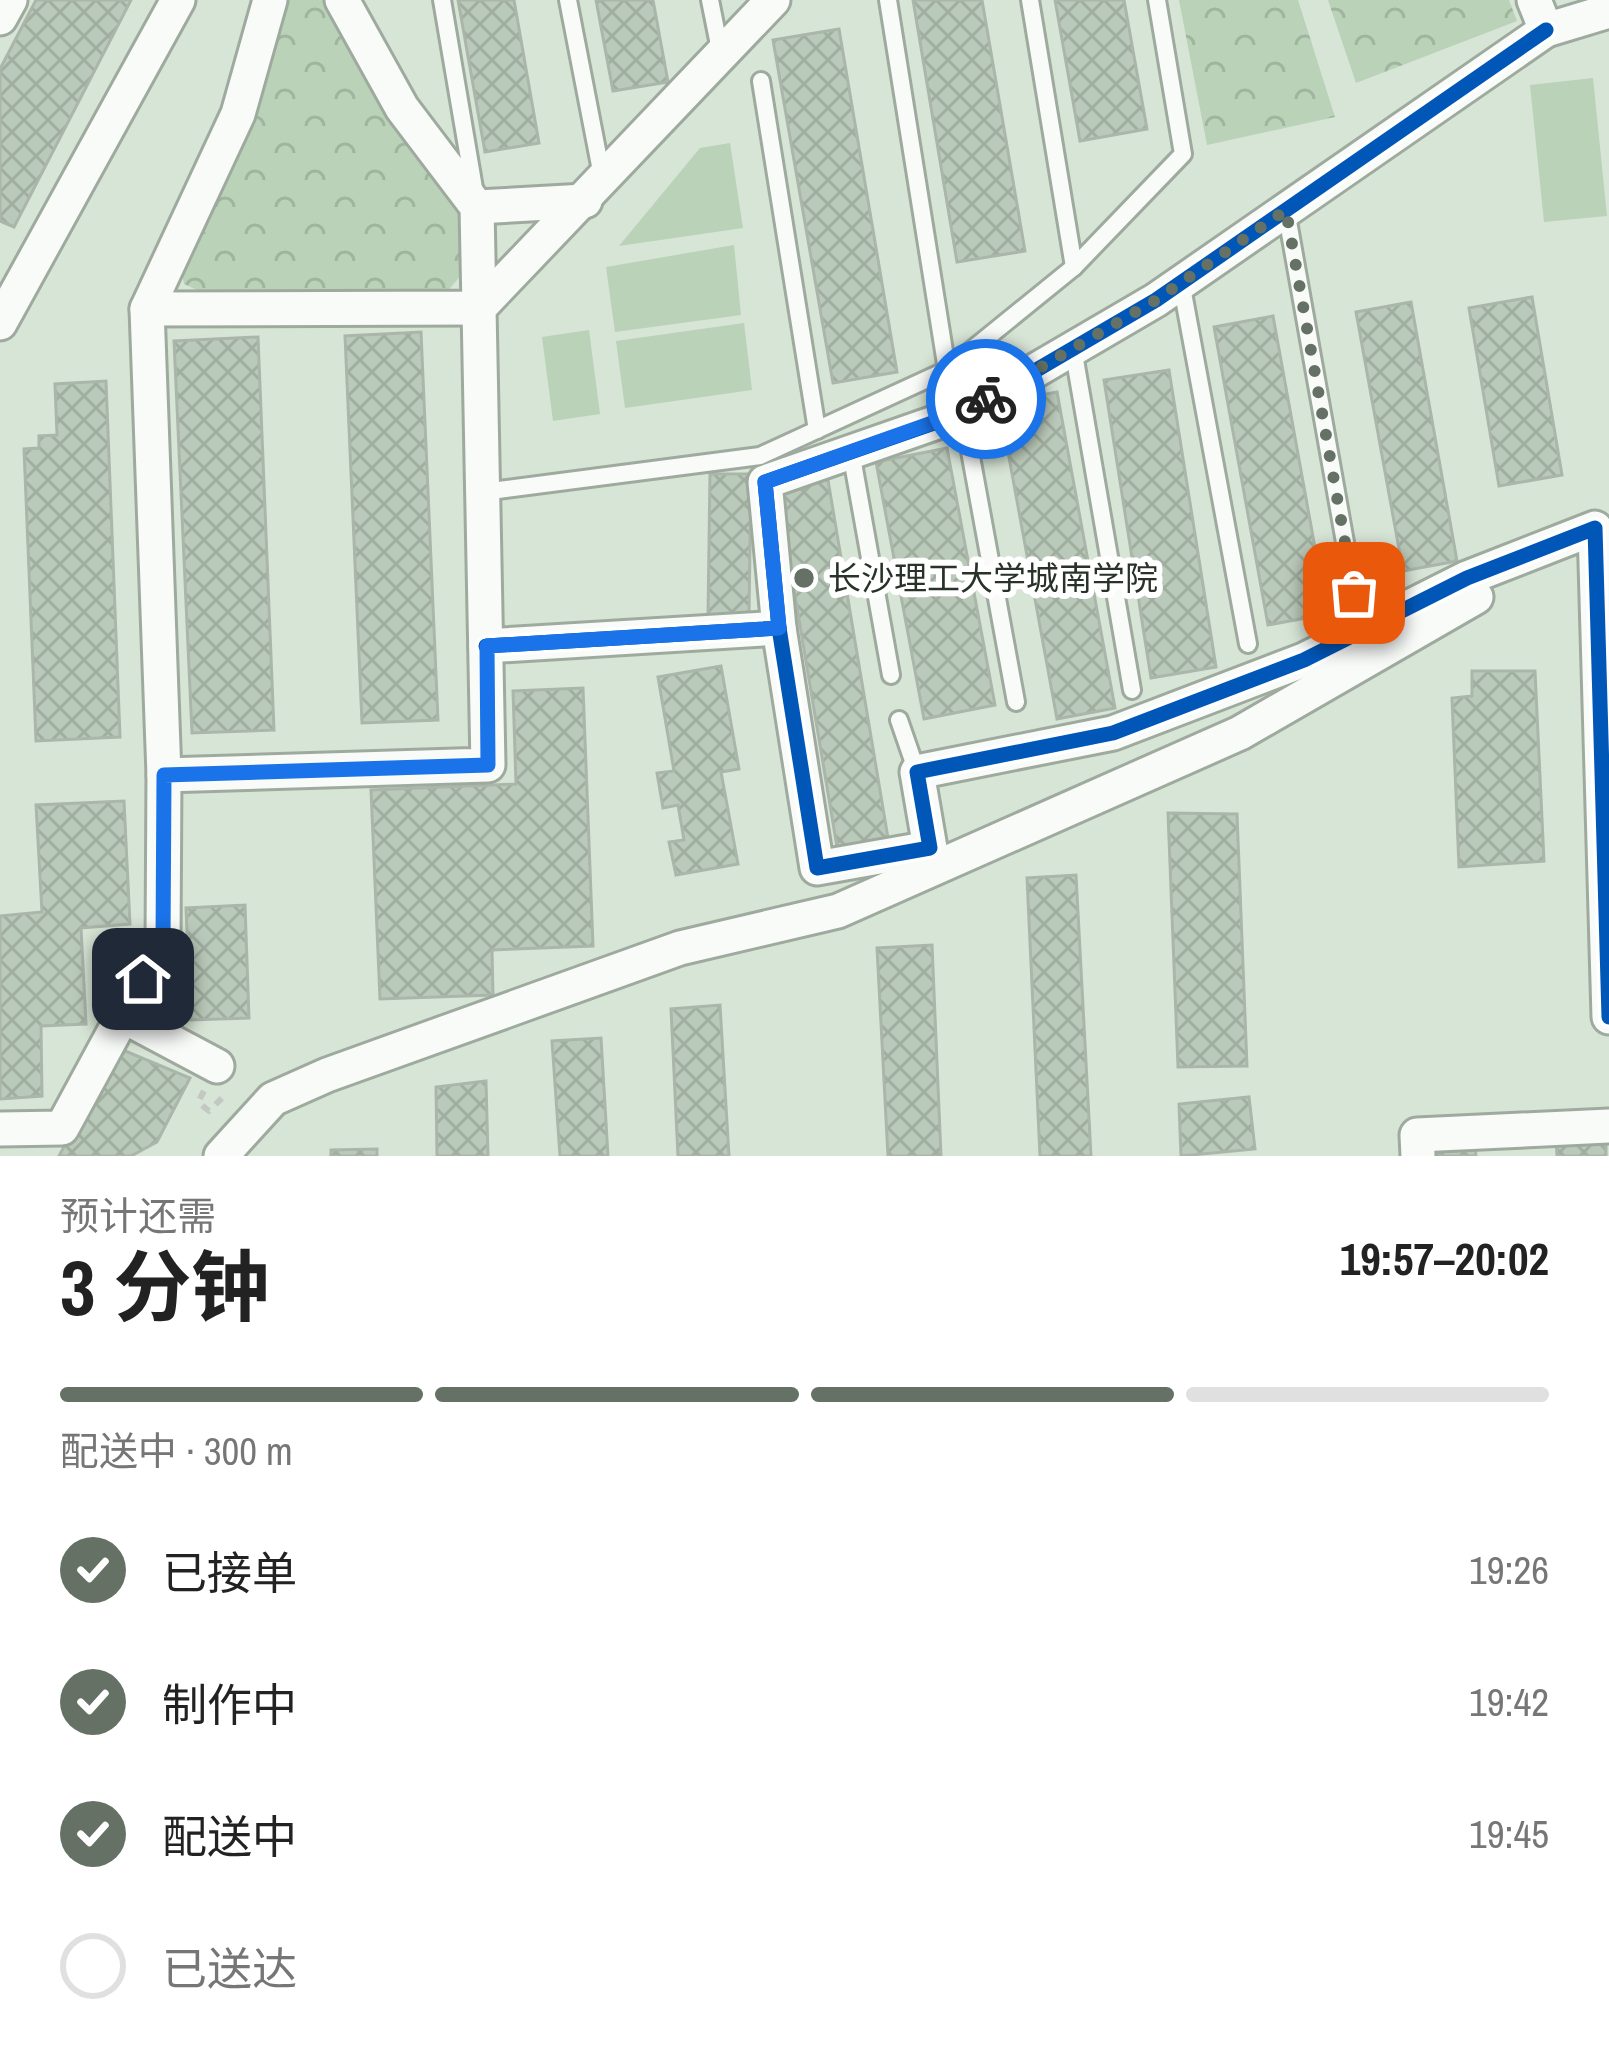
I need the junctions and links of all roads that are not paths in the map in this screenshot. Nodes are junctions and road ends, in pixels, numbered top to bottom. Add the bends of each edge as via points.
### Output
1 (10, 0) edge
2 (178, 0) edge
3 (271, 0) edge
4 (342, 0) edge
5 (442, 0) edge
6 (568, 0) edge
7 (710, 0) edge
8 (773, 0) edge
9 (888, 0) edge
10 (1030, 0) edge
11 (1157, 0) edge
12 (1609, 11) edge
13 (1540, 15) edge
14 (0, 18) edge
15 (721, 56) junction
16 (761, 81) dead end
17 (594, 191) junction
18 (477, 207) junction
19 (1286, 210) junction
20 (1074, 267) junction
21 (1181, 283) junction
22 (479, 308) junction
23 (147, 309) junction
24 (0, 323) edge
25 (1073, 348) junction
26 (947, 370) junction
27 (963, 412) junction
28 (817, 430) junction
29 (851, 452) junction
30 (483, 492) junction
31 (1602, 526) edge
32 (1354, 593) dead end
33 (779, 628) junction
34 (1248, 644) dead end
35 (487, 646) junction
36 (891, 675) dead end
37 (1132, 691) dead end
38 (1016, 702) dead end
39 (899, 720) dead end
40 (917, 772) junction
41 (164, 775) junction
42 (1608, 937) edge
43 (123, 1016) junction
44 (1609, 1017) edge
45 (217, 1066) dead end
46 (1609, 1126) edge
47 (0, 1130) edge
48 (1521, 1143) edge
49 (221, 1156) edge
50 (1418, 1156) edge

1 - 14 street
2 - 24 street
3 - 23 street via 238,114
4 - 18 street via 402,108
5 - 18 lane
6 - 17 lane
7 - 15 lane
8 - 15 street
9 - 26 lane
10 - 20 lane
11 - 20 lane via 1183,154
12 - 13 street
13 - 19 street
15 - 17 street
16 - 28 lane
17 - 18 street
17 - 22 street
18 - 22 street
19 - 21 street
19 - 32 lane
20 - 26 lane
21 - 25 street
21 - 34 lane
22 - 23 street
22 - 30 street
23 - 41 street
25 - 27 street
25 - 37 lane
26 - 28 lane
27 - 29 street
27 - 38 lane
28 - 30 lane via 760,456
29 - 33 street via 765,482
29 - 36 lane
30 - 35 street
31 - 40 street via 1467,578 1304,660 1113,733
31 - 42 street
31 - 49 street via 1240,733 838,911 680,948 327,1075 273,1100
33 - 35 street
33 - 40 street via 817,868 929,848
35 - 41 street via 488,765
39 - 40 lane
41 - 43 street via 163,942
42 - 44 street
43 - 45 street
43 - 47 street via 62,1128
46 - 48 street
48 - 50 street via 1417,1135

